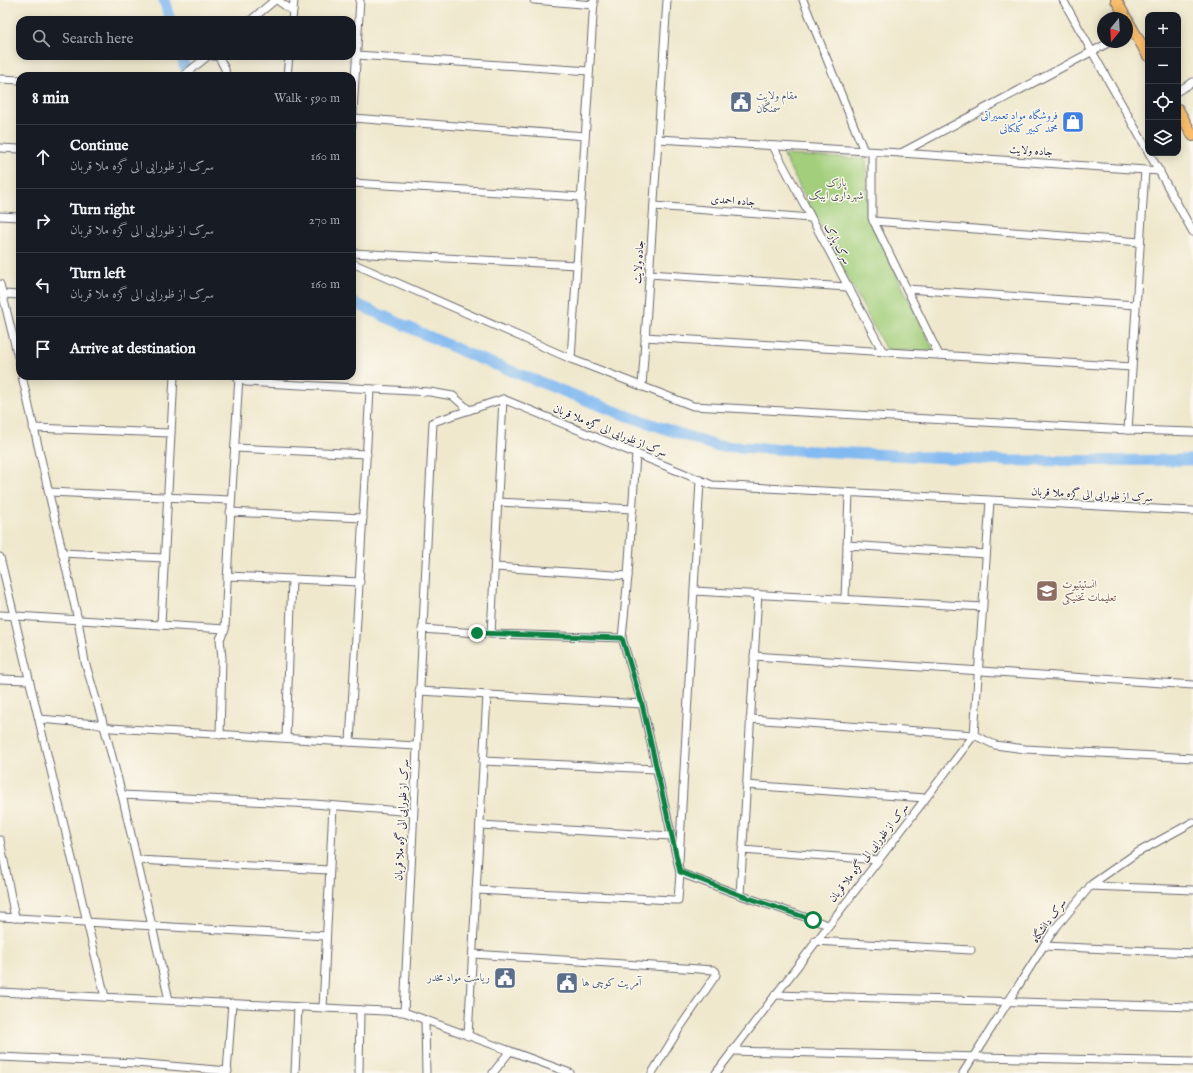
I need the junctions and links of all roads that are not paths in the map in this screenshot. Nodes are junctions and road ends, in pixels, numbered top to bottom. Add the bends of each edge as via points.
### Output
1 (276, 0) edge
2 (294, 0) edge
3 (360, 0) edge
4 (534, 0) edge
5 (667, 0) edge
6 (803, 0) edge
7 (1063, 0) edge
8 (1116, 0) edge
9 (594, 2) edge
10 (293, 10) junction
11 (1123, 12) edge
12 (256, 16) edge
13 (292, 16) edge
14 (1133, 35) edge
15 (1099, 48) edge
16 (1092, 52) junction
17 (1145, 52) edge
18 (357, 55) junction
19 (203, 60) edge
20 (220, 60) edge
21 (289, 60) edge
22 (188, 72) edge
23 (225, 72) edge
24 (287, 72) edge
25 (356, 72) edge
26 (589, 72) junction
27 (0, 79) edge
28 (16, 80) edge
29 (1193, 82) edge
30 (1181, 89) edge
31 (1181, 114) edge
32 (356, 118) edge
33 (585, 136) junction
34 (1193, 136) edge
35 (658, 139) junction
36 (1145, 145) edge
37 (773, 146) junction
38 (0, 148) edge
39 (16, 149) edge
40 (868, 151) junction
41 (901, 153) junction
42 (1151, 156) edge
43 (1145, 170) junction
44 (1160, 172) junction
45 (356, 183) edge
46 (581, 197) junction
47 (654, 206) junction
48 (0, 216) edge
49 (16, 217) edge
50 (811, 218) junction
51 (873, 221) junction
52 (1193, 232) edge
53 (1140, 242) junction
54 (356, 253) edge
55 (356, 265) edge
56 (577, 265) junction
57 (649, 274) junction
58 (0, 284) edge
59 (847, 287) junction
60 (907, 289) junction
61 (3, 294) junction
62 (16, 295) edge
63 (1136, 305) junction
64 (645, 337) junction
65 (16, 346) edge
66 (883, 352) junction
67 (940, 355) junction
68 (571, 359) junction
69 (1132, 367) junction
70 (23, 380) edge
71 (174, 380) edge
72 (238, 380) edge
73 (243, 380) edge
74 (642, 387) junction
75 (370, 390) junction
76 (503, 399) junction
77 (470, 410) junction
78 (33, 428) junction
79 (1128, 430) junction
80 (1193, 432) edge
81 (170, 433) junction
82 (236, 448) junction
83 (367, 454) junction
84 (636, 454) junction
85 (700, 480) junction
86 (49, 492) junction
87 (848, 494) junction
88 (167, 497) junction
89 (230, 500) junction
90 (990, 501) junction
91 (498, 502) junction
92 (633, 509) junction
93 (1193, 511) edge
94 (230, 512) junction
95 (363, 518) junction
96 (846, 544) junction
97 (62, 552) junction
98 (986, 554) junction
99 (0, 558) edge
100 (164, 558) junction
101 (496, 567) junction
102 (227, 576) junction
103 (628, 576) junction
104 (292, 579) junction
105 (360, 582) junction
106 (694, 591) junction
107 (758, 594) junction
108 (845, 599) junction
109 (983, 607) junction
110 (0, 615) edge
111 (14, 616) junction
112 (78, 620) junction
113 (161, 625) junction
114 (422, 628) junction
115 (225, 629) junction
116 (491, 634) junction
117 (622, 638) junction
118 (754, 656) junction
119 (979, 672) junction
120 (0, 679) edge
121 (28, 680) junction
122 (1193, 685) edge
123 (419, 691) junction
124 (487, 695) junction
125 (642, 704) junction
126 (40, 719) junction
127 (750, 719) junction
128 (104, 726) junction
129 (220, 734) junction
130 (974, 735) junction
131 (286, 738) junction
132 (350, 742) junction
133 (416, 746) junction
134 (1193, 758) edge
135 (483, 761) junction
136 (656, 769) junction
137 (746, 785) junction
138 (122, 795) junction
139 (925, 798) junction
140 (333, 806) junction
141 (413, 812) junction
142 (1193, 822) edge
143 (480, 825) junction
144 (671, 836) junction
145 (0, 840) edge
146 (742, 850) junction
147 (138, 860) junction
148 (879, 860) junction
149 (330, 870) junction
150 (679, 870) junction
151 (1090, 886) junction
152 (476, 890) junction
153 (1193, 890) edge
154 (740, 895) junction
155 (0, 917) edge
156 (15, 918) junction
157 (87, 922) junction
158 (828, 924) junction
159 (153, 926) junction
160 (326, 936) junction
161 (815, 941) junction
162 (1044, 946) junction
163 (971, 950) dead end
164 (1193, 953) edge
165 (472, 954) junction
166 (0, 992) edge
167 (775, 995) junction
168 (105, 997) junction
169 (169, 1000) junction
170 (1009, 1001) junction
171 (232, 1003) junction
172 (298, 1007) junction
173 (1193, 1007) edge
174 (323, 1008) junction
175 (360, 1010) junction
176 (404, 1012) junction
177 (425, 1020) junction
178 (468, 1036) junction
179 (510, 1051) junction
180 (732, 1051) junction
181 (974, 1056) junction
182 (0, 1057) edge
183 (1193, 1062) edge
184 (227, 1072) edge
185 (295, 1073) edge
186 (358, 1073) edge
187 (426, 1073) edge
188 (494, 1073) edge
189 (570, 1073) edge
190 (652, 1073) edge
191 (716, 1073) edge
192 (963, 1073) edge

1 - 10 street
1 - 12 street
2 - 10 street
3 - 18 street
4 - 9 street
5 - 35 street, جاده ولایت
6 - 40 street
7 - 16 street
8 - 11 highway
9 - 26 street
10 - 13 street
14 - 17 highway
15 - 16 street, جاده ولایت
16 - 36 street
16 - 41 street, جاده ولایت
18 - 25 street
18 - 26 street
19 - 22 street
20 - 23 street
21 - 24 street
26 - 33 street
27 - 28 street
29 - 30 street
31 - 34 highway
32 - 33 street
33 - 46 street
35 - 37 street, جاده ولایت
35 - 47 street, جاده ولایت
37 - 40 street, جاده ولایت
37 - 50 street, سرک پارک
38 - 39 street
40 - 41 street, جاده ولایت
40 - 51 street
41 - 43 street, جاده ولایت
42 - 44 street
43 - 44 street, جاده ولایت
43 - 53 street
44 - 52 street
45 - 46 street
46 - 56 street
47 - 50 street, جاده احمدی
47 - 57 street, جاده ولایت
48 - 49 street
50 - 59 street, سرک پارک
51 - 53 street
51 - 60 street
53 - 63 street
54 - 56 street
55 - 68 street
56 - 68 street
57 - 59 street
57 - 64 street, جاده ولایت
58 - 61 street
59 - 66 street, سرک پارک
60 - 63 street
60 - 67 street
61 - 62 street
61 - 65 street
63 - 69 street
64 - 66 street
64 - 74 street, جاده ولایت
66 - 67 street
67 - 69 street
68 - 74 street
69 - 79 street
70 - 78 street
71 - 81 street
72 - 82 street
73 - 75 street
74 - 79 street via 693,406
75 - 77 street via 430,392 453,396
75 - 83 street
76 - 77 street, سرک از ظورایی الی گزه ملا قربان
76 - 84 street, سرک از ظورایی الی گزه ملا قربان
76 - 91 street
77 - 114 street, سرک از ظورایی الی گزه ملا قربان via 433,422
78 - 81 street
78 - 86 street
79 - 80 street
81 - 88 street
82 - 83 street
82 - 89 street
83 - 95 street
84 - 85 street, سرک از ظورایی الی گزه ملا قربان
84 - 92 street
85 - 87 street, سرک از ظورایی الی گزه ملا قربان via 712,485
85 - 106 street
86 - 88 street
86 - 97 street
87 - 90 street, سرک از ظورایی الی گزه ملا قربان
87 - 96 street
88 - 89 street
88 - 100 street
89 - 94 street
90 - 93 street, سرک از ظورایی الی گزه ملا قربان
90 - 98 street
91 - 92 street
91 - 101 street
92 - 103 street
94 - 95 street
94 - 102 street
95 - 105 street
96 - 98 street
96 - 108 street
97 - 100 street
97 - 112 street
98 - 109 street
99 - 111 street
100 - 113 street
101 - 103 street
101 - 116 street
102 - 104 street
102 - 115 street
103 - 117 street
104 - 105 street
104 - 131 street
105 - 132 street
106 - 107 street
106 - 150 street
107 - 108 street
107 - 118 street
108 - 109 street
109 - 119 street
110 - 111 street
111 - 112 street
111 - 121 street
112 - 113 street
112 - 128 street via 85,662
113 - 115 street
114 - 116 street
114 - 123 street, سرک از ظورایی الی گزه ملا قربان
115 - 129 street via 220,639
116 - 117 street
117 - 125 street
118 - 119 street
118 - 127 street
119 - 122 street
119 - 130 street
120 - 121 street
121 - 126 street
123 - 124 street
123 - 133 street, سرک از ظورایی الی گزه ملا قربان
124 - 125 street
124 - 135 street
125 - 136 street
126 - 128 street
126 - 157 street
127 - 130 street
127 - 137 street
128 - 129 street
128 - 138 street
129 - 131 street
130 - 134 street via 995,745 1025,749
130 - 139 street, سرک از ظورایی الی گزه ملا قربان
131 - 132 street
132 - 133 street
133 - 141 street, سرک از ظورایی الی گزه ملا قربان
135 - 136 street
135 - 143 street
136 - 144 street
137 - 139 street
137 - 146 street
138 - 140 street
138 - 147 street
139 - 148 street, سرک از ظورایی الی گزه ملا قربان
140 - 141 street
140 - 149 street
141 - 176 street, سرک از ظورایی الی گزه ملا قربان
142 - 151 street, سرک دانشگاه via 1135,854
143 - 144 street
143 - 152 street
144 - 150 street
145 - 156 street
146 - 148 street
146 - 154 street
147 - 149 street
147 - 159 street
148 - 158 street, سرک از ظورایی الی گزه ملا قربان
149 - 160 street
150 - 152 street via 678,900
150 - 154 street
151 - 153 street
151 - 162 street, سرک دانشگاه via 1071,907
152 - 165 street
154 - 158 street
155 - 156 street
156 - 157 street
157 - 159 street
157 - 168 street
158 - 161 street, سرک از ظورایی الی گزه ملا قربان
159 - 160 street
159 - 169 street
160 - 174 street
161 - 163 street
161 - 167 street, سرک از ظورایی الی گزه ملا قربان
162 - 164 street
162 - 170 street, سرک دانشگاه
165 - 178 street
165 - 190 street via 714,970 716,975
166 - 168 street
167 - 170 street
167 - 180 street, سرک از ظورایی الی گزه ملا قربان
168 - 169 street
169 - 171 street
170 - 173 street
170 - 181 street, سرک دانشگاه
171 - 172 street
171 - 184 street
172 - 174 street
172 - 185 street
174 - 175 street
175 - 176 street
175 - 186 street
176 - 177 street
177 - 178 street
177 - 187 street
178 - 179 street
179 - 188 street
179 - 189 street
180 - 181 street
180 - 191 street, سرک از ظورایی الی گزه ملا قربان
181 - 183 street
181 - 192 street, سرک دانشگاه
182 - 184 street via 135,1063

